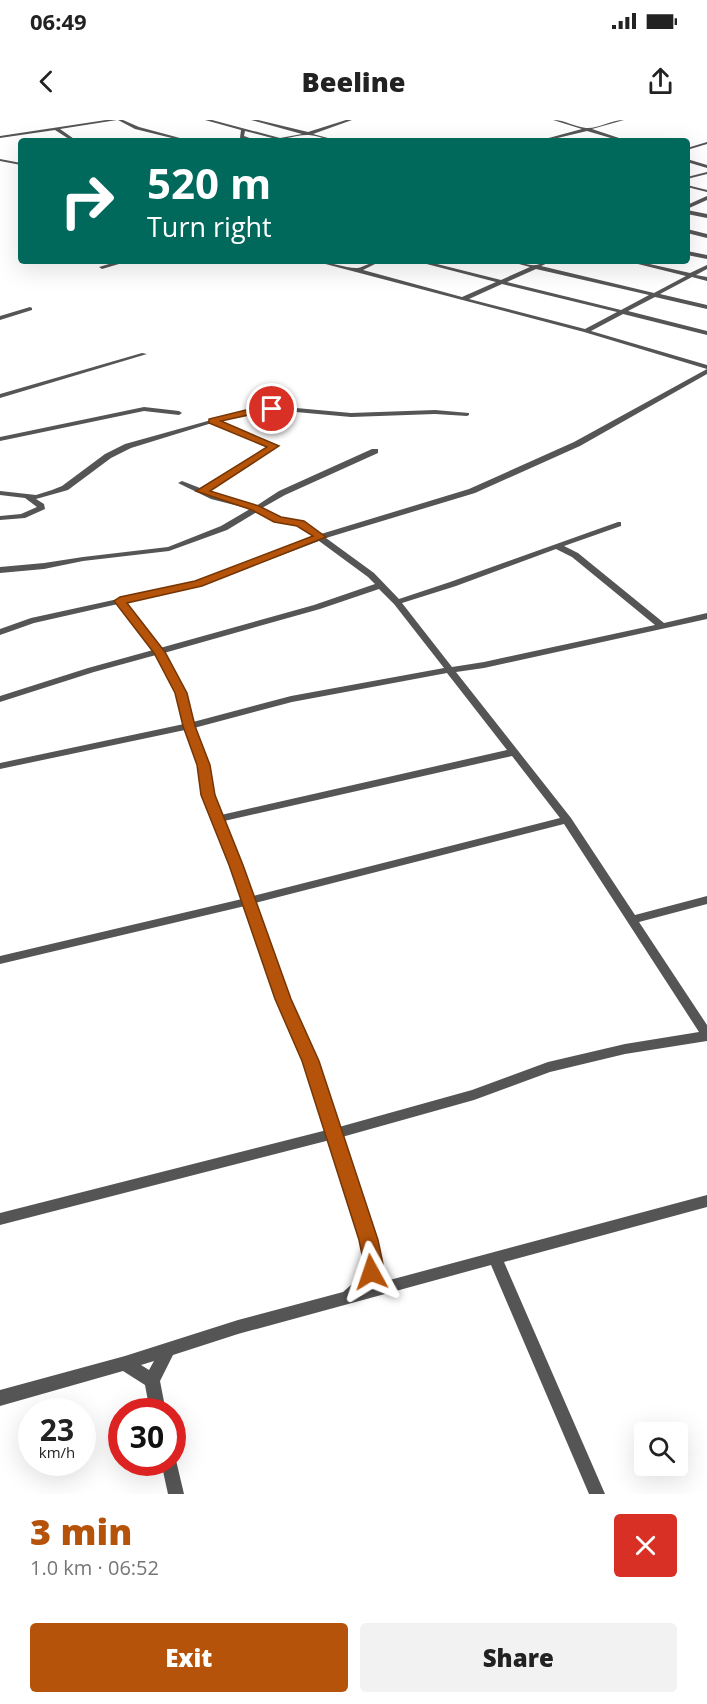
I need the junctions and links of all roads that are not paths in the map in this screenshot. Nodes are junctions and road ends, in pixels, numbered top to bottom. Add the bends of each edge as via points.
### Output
1 (115, 120) edge
2 (120, 120) edge
3 (207, 120) edge
4 (253, 120) edge
5 (350, 120) edge
6 (555, 120) edge
7 (622, 120) edge
8 (55, 128) junction
9 (585, 129) junction
10 (243, 130) junction
11 (307, 134) junction
12 (0, 137) edge
13 (70, 138) edge
14 (177, 138) edge
15 (242, 138) edge
16 (278, 138) joint
17 (324, 138) edge
18 (554, 138) edge
19 (616, 138) edge
20 (707, 144) edge
21 (690, 147) edge
22 (0, 160) edge
23 (690, 161) edge
24 (18, 163) edge
25 (707, 167) edge
26 (707, 173) edge
27 (690, 177) edge
28 (690, 187) edge
29 (707, 191) edge
30 (707, 198) edge
31 (690, 206) edge
32 (690, 213) edge
33 (690, 217) edge
34 (707, 217) edge
35 (690, 232) edge
36 (707, 236) edge
37 (690, 254) edge
38 (707, 257) edge
39 (114, 264) edge
40 (330, 264) edge
41 (371, 264) edge
42 (430, 264) edge
43 (522, 264) edge
44 (544, 264) edge
45 (642, 264) edge
46 (102, 267) dead end
47 (707, 267) edge
48 (537, 268) junction
49 (356, 270) junction
50 (690, 275) junction
51 (707, 279) edge
52 (502, 282) junction
53 (652, 294) junction
54 (464, 299) junction
55 (707, 307) edge
56 (30, 309) dead end
57 (619, 312) junction
58 (0, 318) edge
59 (586, 331) junction
60 (707, 333) edge
61 (144, 354) dead end
62 (707, 367) edge
63 (707, 371) edge
64 (0, 396) edge
65 (179, 413) dead end
66 (467, 414) dead end
67 (212, 421) junction
68 (0, 438) edge
69 (375, 450) dead end
70 (182, 483) dead end
71 (201, 491) junction
72 (0, 493) edge
73 (29, 497) junction
74 (256, 508) junction
75 (0, 518) edge
76 (618, 524) dead end
77 (321, 537) junction
78 (557, 546) junction
79 (0, 570) edge
80 (379, 586) junction
81 (120, 601) junction
82 (397, 602) junction
83 (707, 616) edge
84 (662, 626) junction
85 (0, 632) edge
86 (159, 652) junction
87 (448, 670) junction
88 (0, 699) edge
89 (189, 726) junction
90 (514, 752) junction
91 (0, 766) edge
92 (218, 819) junction
93 (567, 820) junction
94 (707, 900) edge
95 (249, 901) junction
96 (632, 920) junction
97 (0, 960) edge
98 (707, 1036) edge
99 (334, 1132) junction
100 (707, 1201) edge
101 (0, 1219) edge
102 (495, 1257) junction
103 (346, 1299) junction
104 (168, 1349) junction
105 (125, 1363) junction
106 (152, 1382) junction
107 (0, 1398) edge
108 (155, 1398) edge
109 (172, 1476) edge
110 (176, 1494) edge
111 (597, 1494) edge

1 - 8 street
2 - 14 street
3 - 10 street
4 - 11 street
5 - 11 street
6 - 9 street
7 - 9 street
8 - 12 street
8 - 13 street
9 - 18 street
9 - 19 street
10 - 15 street
10 - 16 street
11 - 16 street
11 - 17 street
20 - 21 street
22 - 24 street
23 - 25 street
26 - 27 street
28 - 29 street
30 - 31 street
32 - 34 street
33 - 34 street
35 - 36 street
37 - 38 street
39 - 46 street
40 - 49 street
41 - 49 street
42 - 52 street
43 - 48 street
44 - 48 street
45 - 50 street
47 - 50 street
48 - 52 street
48 - 53 street
49 - 54 street
50 - 51 street
50 - 53 street
52 - 54 street
52 - 57 street
53 - 55 street
53 - 57 street
54 - 59 street
56 - 58 street
57 - 59 street
57 - 60 street
59 - 62 street
61 - 64 street
63 - 77 street via 578,444 472,490
65 - 68 street via 144,409
66 - 67 street via 351,415 258,409
67 - 71 street via 275,446
67 - 73 street via 128,446 65,488
69 - 74 street
70 - 71 street
71 - 74 street
72 - 73 street
73 - 75 street via 41,509
74 - 77 street via 278,520 300,524
74 - 79 street via 224,528 169,549
76 - 78 street
77 - 80 street via 371,575
77 - 81 street via 198,584
78 - 82 street
78 - 84 street via 575,555
80 - 82 street
80 - 86 street
81 - 85 street
81 - 86 street
82 - 87 street
83 - 84 street
84 - 87 street
86 - 88 street
86 - 89 street via 181,693
87 - 89 street via 291,699
87 - 90 street
89 - 91 street
89 - 92 street
90 - 92 street
90 - 93 street
92 - 95 street
93 - 95 street
93 - 96 street
94 - 96 street
95 - 97 street
95 - 99 street
96 - 98 street
98 - 99 street via 625,1048 548,1067 474,1095
99 - 101 street
99 - 103 street via 374,1264 363,1284
100 - 102 street
102 - 103 street
102 - 111 street
103 - 104 street
104 - 105 street
104 - 106 street
105 - 106 street
105 - 107 street
106 - 108 street
109 - 110 street

